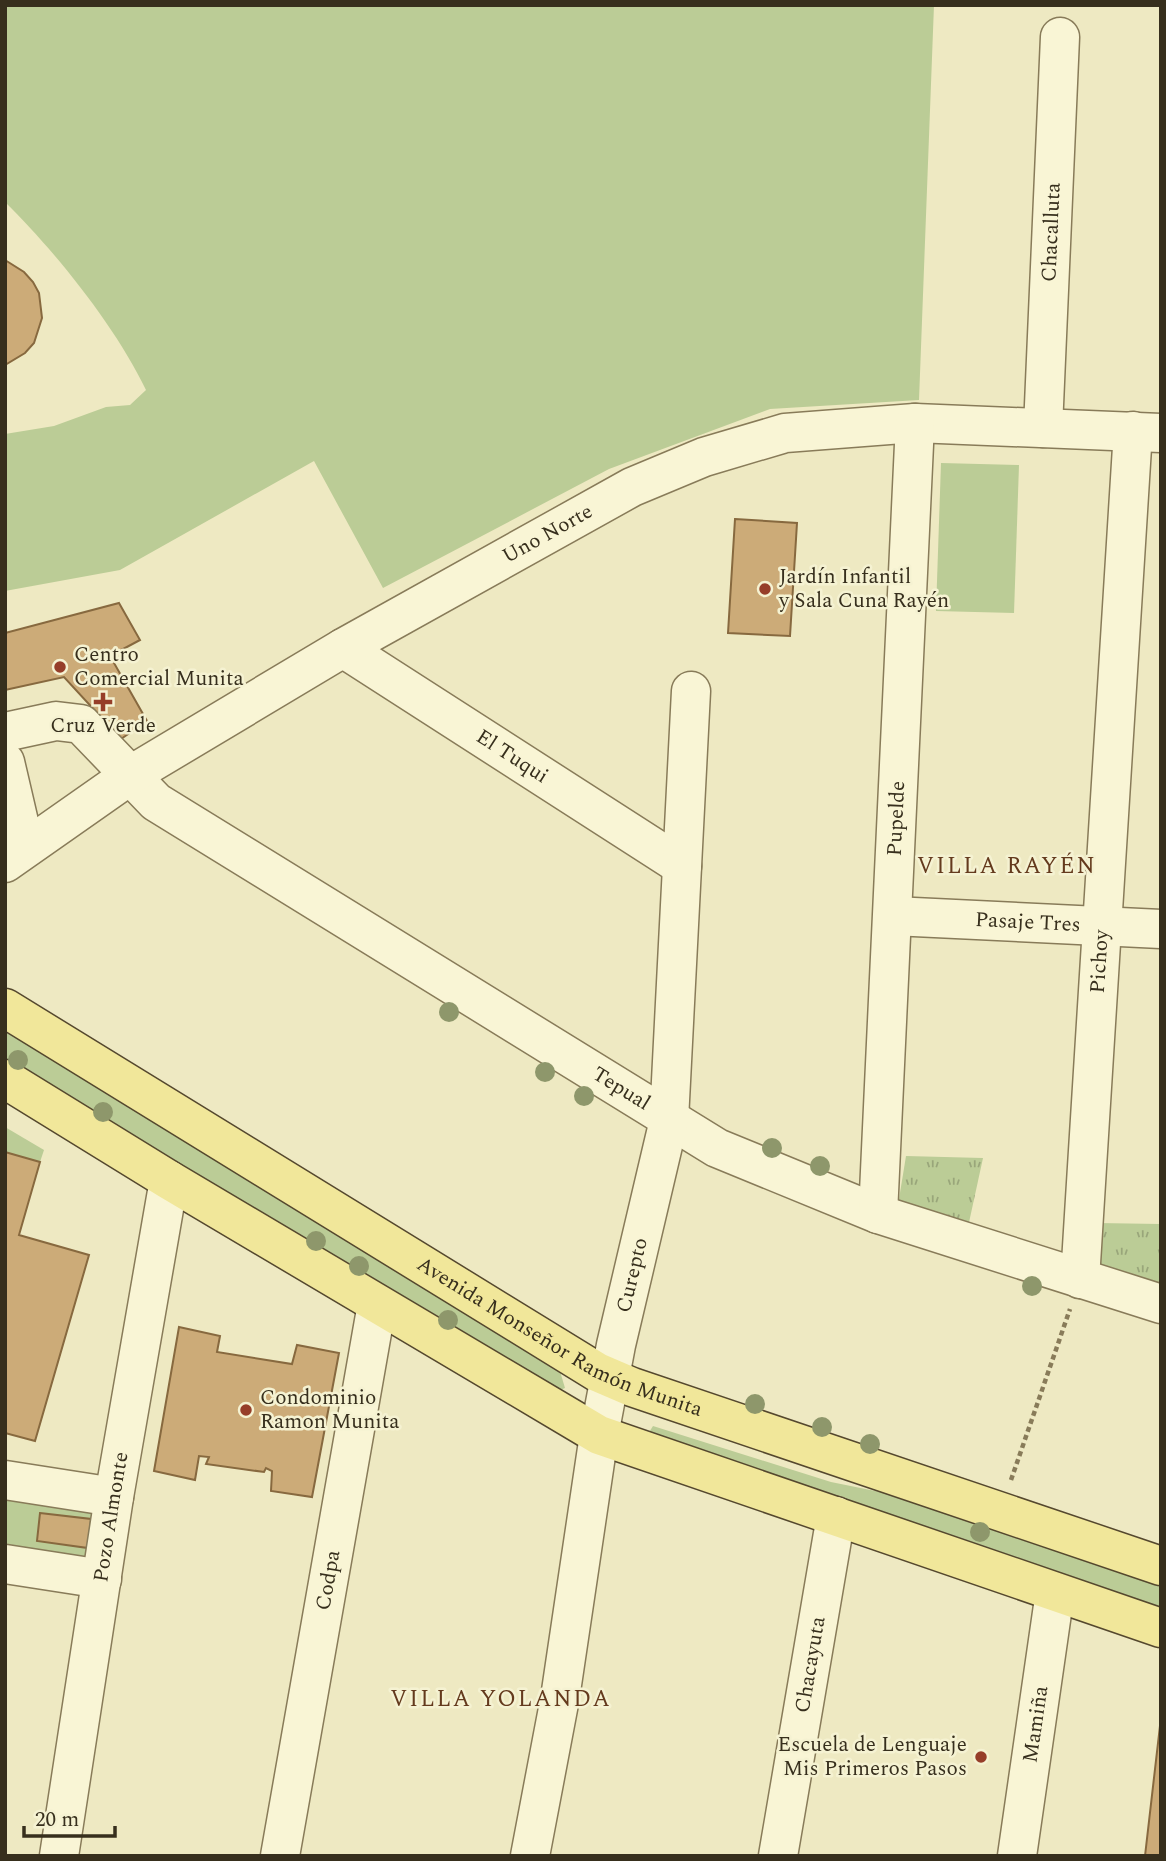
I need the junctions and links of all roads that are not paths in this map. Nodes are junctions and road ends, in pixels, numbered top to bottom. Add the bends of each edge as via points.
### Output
1 (1060, 37) dead end
2 (915, 424) junction
3 (1043, 428) junction
4 (1147, 432) edge
5 (343, 648) junction
6 (691, 691) dead end
7 (5, 732) edge
8 (6, 770) edge
9 (129, 776) junction
10 (15, 856) edge
11 (682, 866) junction
12 (893, 916) junction
13 (1105, 926) junction
14 (1161, 929) edge
15 (5, 1008) edge
16 (5, 1079) edge
17 (669, 1120) junction
18 (169, 1180) junction
19 (878, 1214) junction
20 (1080, 1279) junction
21 (377, 1304) junction
22 (1161, 1304) edge
23 (610, 1379) junction
24 (599, 1435) junction
25 (5, 1480) edge
26 (114, 1497) junction
27 (836, 1516) junction
28 (5, 1564) edge
29 (1161, 1566) edge
30 (102, 1578) junction
31 (1055, 1592) junction
32 (1161, 1628) edge
33 (58, 1856) edge
34 (280, 1856) edge
35 (530, 1856) edge
36 (778, 1856) edge
37 (1017, 1856) edge

1 - 3 street, Chacalluta
2 - 3 street, Uno Norte
2 - 5 street, Uno Norte via 785,433 704,457 632,487
2 - 12 street, Pupelde
3 - 4 street, Uno Norte
4 - 13 street, Pichoy
5 - 9 street, Uno Norte
5 - 11 street, El Tuqui
6 - 11 street, Curepto
7 - 9 street, Tepual via 56,721 81,724
8 - 10 street
9 - 10 street, Uno Norte
9 - 17 street, Tepual via 156,802
11 - 17 street, Curepto
12 - 13 street, Pasaje Tres
12 - 19 street, Pupelde
13 - 14 street, Pasaje Tres
13 - 20 street, Pichoy
15 - 23 main road, Avenida Monseñor Ramón Munita
16 - 18 main road
17 - 19 street, Tepual via 717,1148
17 - 23 street, Curepto
18 - 21 main road
18 - 26 street, Pozo Almonte
19 - 20 street, Tepual
20 - 22 street, Tepual
21 - 24 main road
21 - 34 street, Codpa
23 - 24 street, Curepto
23 - 29 main road, Avenida Monseñor Ramón Munita
24 - 27 main road
24 - 35 street, Curepto
25 - 26 street
26 - 30 street, Pozo Almonte
27 - 31 main road
27 - 36 street, Chacayuta
28 - 30 street
30 - 33 street, Pozo Almonte
31 - 32 main road
31 - 37 street, Mamiña

